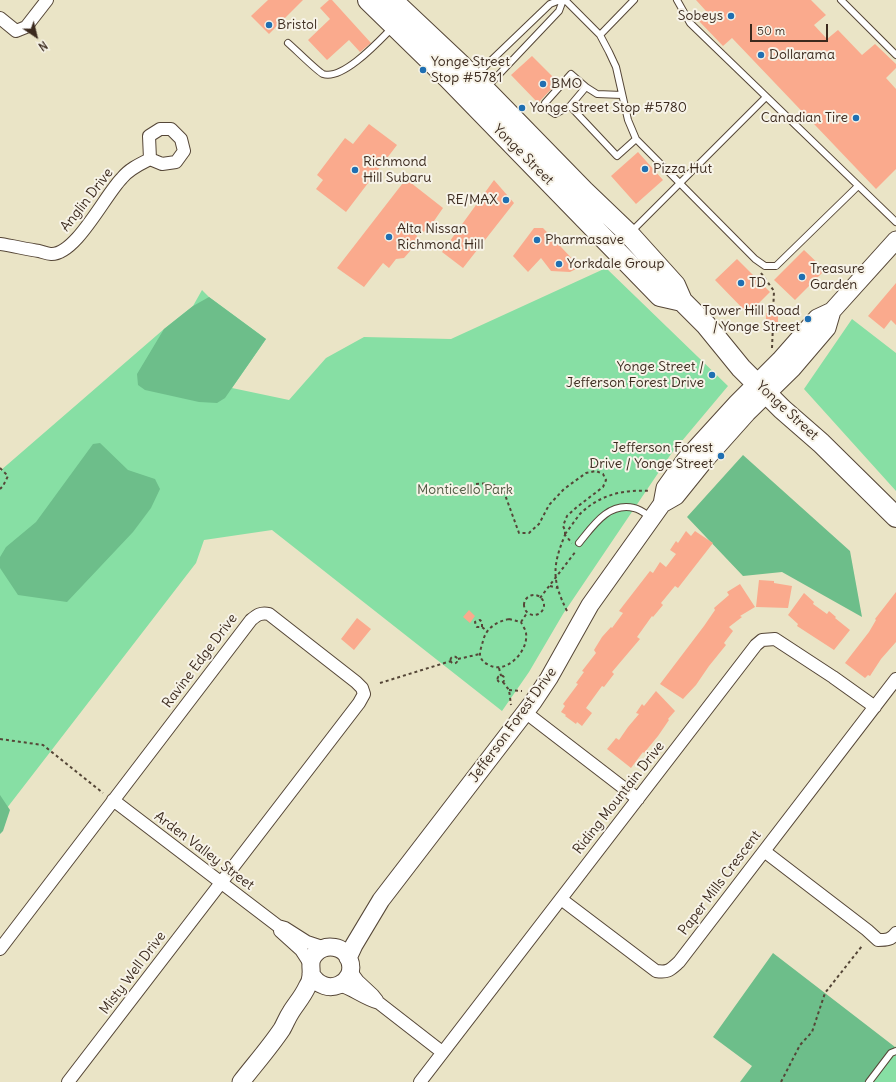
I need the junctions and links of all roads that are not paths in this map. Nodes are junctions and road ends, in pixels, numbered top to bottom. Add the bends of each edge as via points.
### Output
1 (47, 0) edge
2 (368, 0) edge
3 (392, 0) edge
4 (560, 0) edge
5 (564, 0) edge
6 (634, 0) edge
7 (677, 0) edge
8 (841, 0) edge
9 (0, 18) edge
10 (394, 25) junction
11 (600, 34) junction
12 (288, 43) dead end
13 (896, 55) edge
14 (586, 87) junction
15 (473, 90) junction
16 (622, 95) junction
17 (766, 97) junction
18 (570, 106) junction
19 (636, 138) junction
20 (150, 159) dead end
21 (681, 182) junction
22 (858, 186) junction
23 (896, 222) edge
24 (629, 234) junction
25 (896, 240) edge
26 (0, 244) edge
27 (682, 301) junction
28 (762, 389) junction
29 (896, 517) edge
30 (652, 518) junction
31 (577, 545) road end
32 (896, 679) edge
33 (875, 707) junction
34 (518, 709) junction
35 (638, 799) junction
36 (113, 800) junction
37 (764, 851) junction
38 (221, 883) junction
39 (561, 899) junction
40 (381, 900) junction
41 (278, 926) junction
42 (896, 933) edge
43 (328, 947) junction
44 (0, 949) edge
45 (349, 964) junction
46 (311, 969) junction
47 (334, 986) junction
48 (378, 1003) junction
49 (282, 1028) junction
50 (896, 1051) edge
51 (442, 1052) junction
52 (68, 1082) edge
53 (241, 1082) edge
54 (420, 1082) edge
55 (869, 1082) edge

1 - 9 street via 26,27 16,31
2 - 10 main road, Yonge Street
3 - 15 main road, Yonge Street
4 - 15 lane via 550,4
5 - 11 lane
5 - 15 lane via 559,11
6 - 11 lane
7 - 17 lane via 690,22
8 - 13 lane
10 - 12 lane via 367,54 336,75 323,74
10 - 15 main road, Yonge Street
11 - 16 lane via 616,67
14 - 16 lane via 598,94
14 - 18 lane
14 - 18 lane via 571,74 546,103 546,108 555,114
15 - 24 main road, Yonge Street
15 - 27 main road, Yonge Street via 591,223 660,296
16 - 19 lane via 628,120
17 - 21 lane
17 - 22 lane
18 - 19 lane via 617,156
19 - 21 lane
20 - 26 street, Anglin Drive via 122,178 79,236 63,251 50,254
21 - 22 lane via 755,259 765,266 776,266
21 - 24 lane
22 - 23 lane
24 - 27 main road, Yonge Street via 675,285
25 - 28 street, Jefferson Forest Drive via 832,310 817,318 780,360
27 - 28 main road, Yonge Street
28 - 29 main road, Yonge Street via 822,443
28 - 30 street, Jefferson Forest Drive via 685,460 665,488 662,504
30 - 31 lane via 635,508 618,508 606,512
30 - 34 street, Jefferson Forest Drive via 590,605 548,678
32 - 33 street, Paper Mills Crescent
33 - 35 street, Riding Mountain Drive via 775,639 762,640
33 - 37 street, Paper Mills Crescent
34 - 35 street
34 - 40 street, Jefferson Forest Drive
35 - 39 street, Riding Mountain Drive
36 - 38 street, Arden Valley Street
36 - 38 street, Ravine Edge Drive via 251,620 257,615 269,614 356,682 364,694
36 - 44 street, Ravine Edge Drive
37 - 39 street, Paper Mills Crescent via 679,962 664,972 648,966
37 - 42 street via 878,940 886,940
38 - 41 street, Arden Valley Street
38 - 52 street, Misty Well Drive
39 - 51 street, Riding Mountain Drive
40 - 43 street, Jefferson Forest Drive via 348,936
40 - 45 street, Jefferson Forest Drive via 354,945
41 - 43 street, Arden Valley Street via 307,942
41 - 46 street, Arden Valley Street via 281,933 301,950
43 - 45 street via 342,950
43 - 46 street via 316,953
45 - 47 street via 347,979
45 - 48 street via 358,982 374,995
46 - 47 street via 321,985
46 - 49 street via 307,987
47 - 48 street via 348,988
47 - 49 street via 317,994
48 - 51 street
49 - 53 street
50 - 55 lane via 891,1053
51 - 54 street, Riding Mountain Drive

